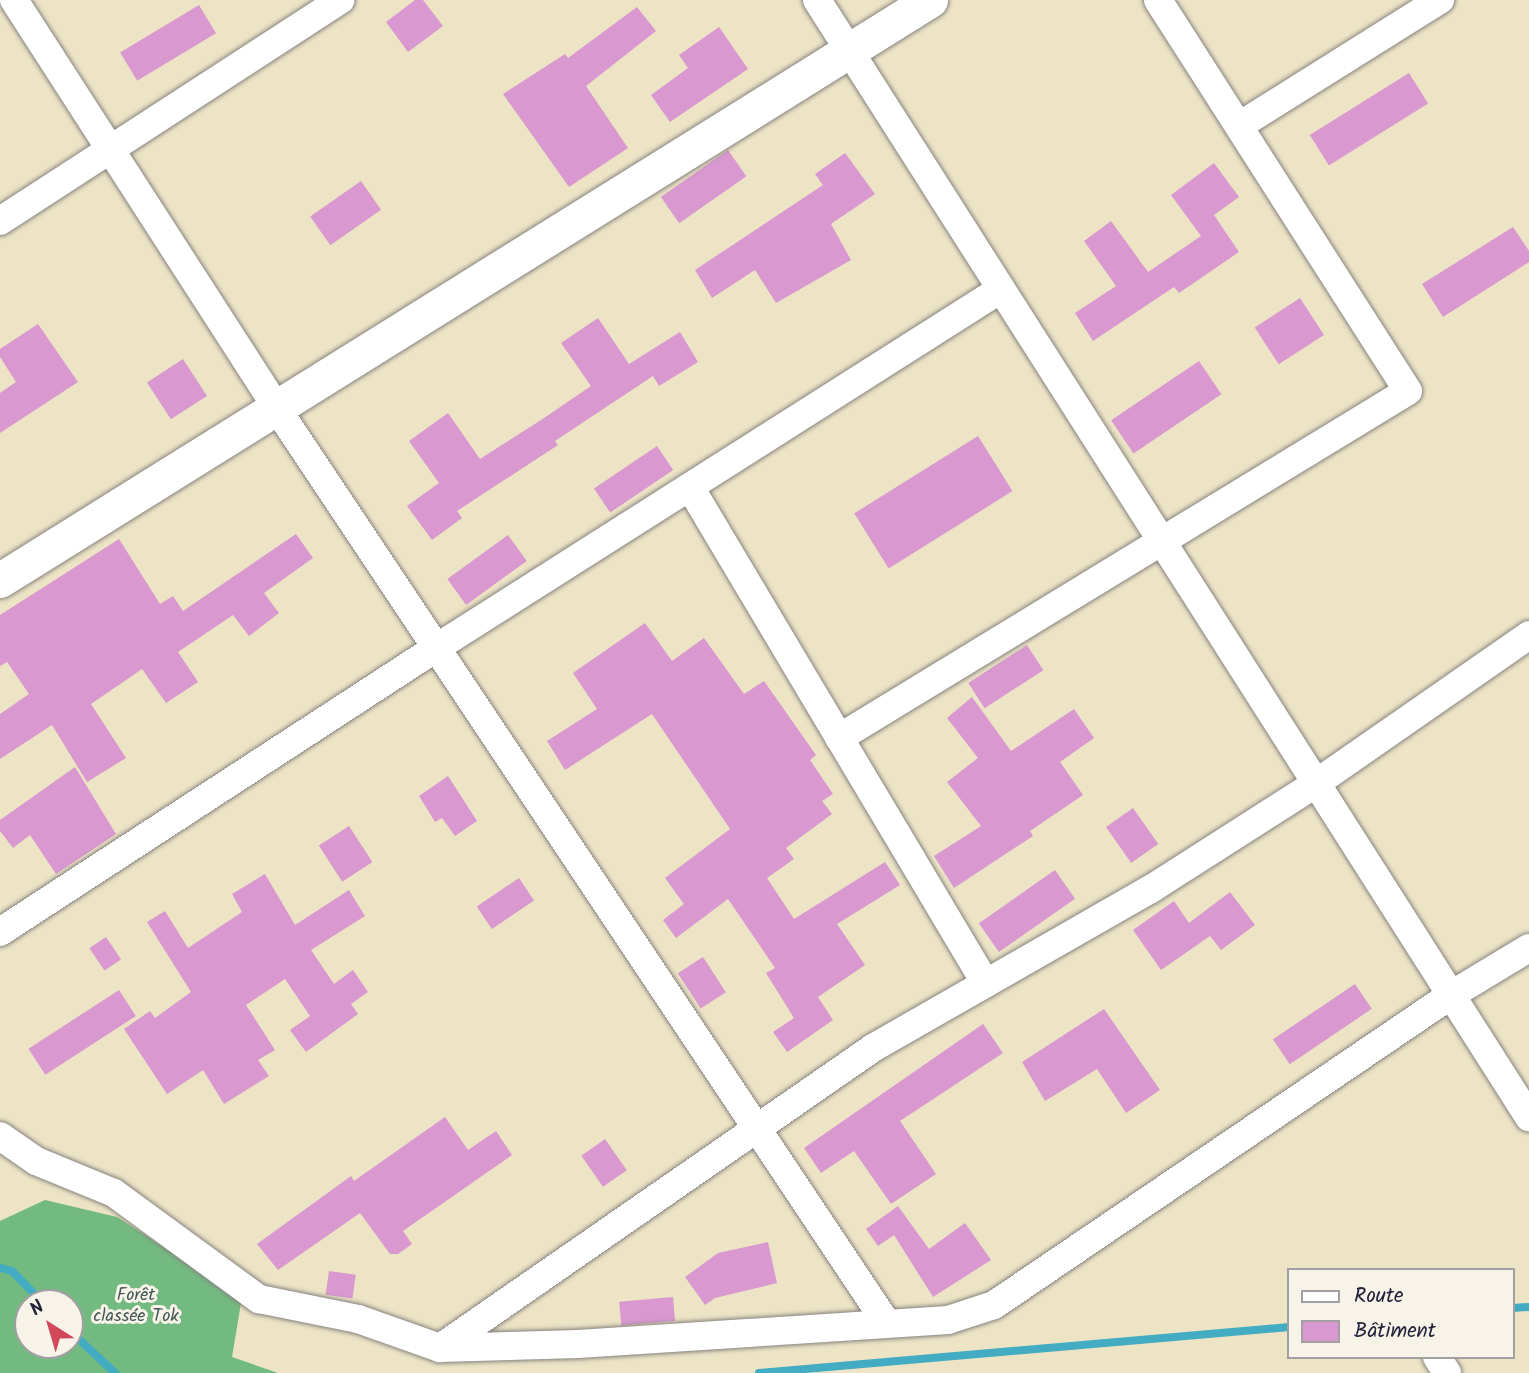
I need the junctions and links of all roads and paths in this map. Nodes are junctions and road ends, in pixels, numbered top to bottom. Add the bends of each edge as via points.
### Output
1 (14, 0) edge
2 (340, 0) edge
3 (817, 0) edge
4 (930, 0) edge
5 (1158, 0) edge
6 (1440, 0) edge
7 (851, 53) junction
8 (1242, 124) junction
9 (111, 148) junction
10 (0, 221) edge
11 (1001, 289) junction
12 (276, 407) junction
13 (690, 487) junction
14 (1163, 540) junction
15 (0, 580) edge
16 (1529, 635) edge
17 (436, 648) junction
18 (839, 738) junction
19 (1315, 784) junction
20 (0, 932) edge
21 (1529, 948) edge
22 (986, 984) junction
23 (1451, 995) junction
24 (1529, 1117) edge
25 (756, 1128) junction
26 (0, 1136) edge
27 (885, 1321) junction
28 (440, 1348) junction

1 - 9 street
2 - 9 street
3 - 7 street
4 - 7 street
5 - 8 street
6 - 8 street
7 - 11 street
7 - 12 street
8 - 14 street via 1408,391
9 - 10 street
9 - 12 street
11 - 13 street
11 - 14 street
12 - 15 street
12 - 17 street
13 - 17 street
13 - 18 street
14 - 18 street
14 - 19 street
16 - 19 street
17 - 20 street
17 - 25 street
18 - 22 street
19 - 22 street via 1151,889
19 - 23 street
21 - 23 street
22 - 25 street via 873,1048
23 - 24 street
23 - 27 street via 994,1305 948,1320
25 - 27 street
25 - 28 street
26 - 28 street via 36,1161 114,1193 259,1299 358,1319
27 - 28 street via 578,1344

